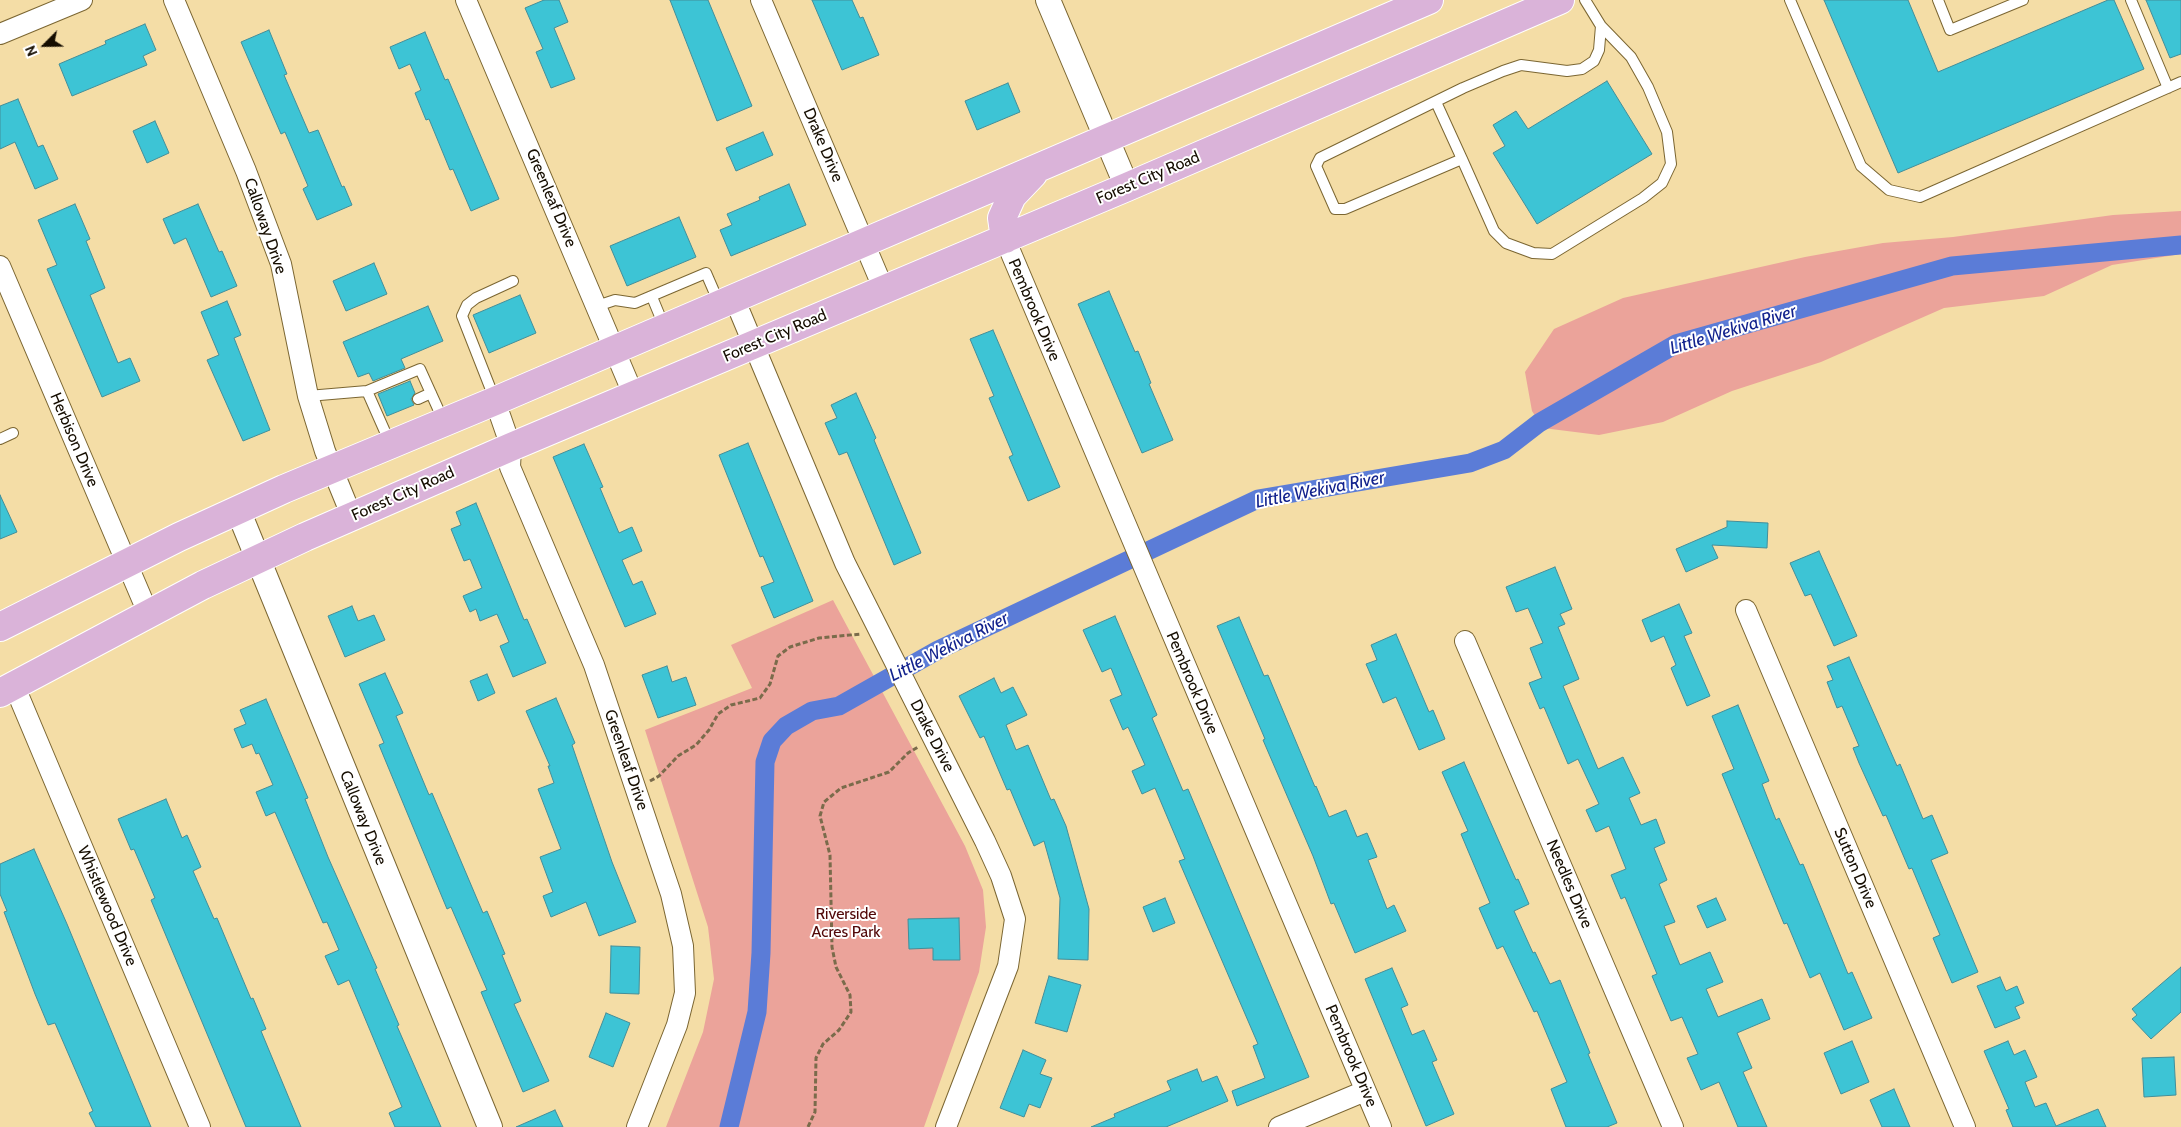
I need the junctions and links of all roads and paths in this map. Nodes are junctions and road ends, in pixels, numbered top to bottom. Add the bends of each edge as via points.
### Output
1 (82, 0) edge
2 (174, 0) edge
3 (466, 0) edge
4 (761, 0) edge
5 (1048, 0) edge
6 (1429, 0) edge
7 (1560, 0) edge
8 (1586, 0) edge
9 (1790, 0) edge
10 (1938, 0) edge
11 (2023, 0) edge
12 (2131, 0) edge
13 (1601, 26) junction
14 (0, 34) edge
15 (2181, 82) edge
16 (2168, 88) junction
17 (1436, 102) junction
18 (1106, 139) junction
19 (1462, 159) junction
20 (1040, 167) junction
21 (1127, 187) junction
22 (1005, 239) junction
23 (864, 242) junction
24 (0, 266) edge
25 (514, 281) dead end
26 (884, 290) junction
27 (652, 297) junction
28 (727, 301) junction
29 (597, 306) junction
30 (665, 327) junction
31 (754, 346) junction
32 (614, 348) junction
33 (367, 391) junction
34 (431, 393) junction
35 (308, 396) junction
36 (634, 396) junction
37 (418, 399) dead end
38 (495, 400) junction
39 (444, 422) junction
40 (13, 433) dead end
41 (0, 439) edge
42 (390, 444) junction
43 (511, 447) junction
44 (332, 468) junction
45 (238, 510) junction
46 (352, 517) junction
47 (257, 559) junction
48 (126, 563) junction
49 (1746, 610) dead end
50 (148, 614) junction
51 (877, 626) junction
52 (0, 627) edge
53 (1466, 642) dead end
54 (7, 689) edge
55 (933, 738) junction
56 (636, 789) junction
57 (1365, 1091) junction
58 (200, 1127) edge
59 (490, 1127) edge
60 (637, 1127) edge
61 (808, 1127) edge
62 (946, 1127) edge
63 (1279, 1127) edge
64 (1381, 1127) edge
65 (1672, 1127) edge
66 (1965, 1127) edge

1 - 14 street
2 - 35 street, Calloway Drive via 281,264
3 - 29 street, Greenleaf Drive
4 - 23 street, Drake Drive
5 - 18 street
6 - 18 main road
7 - 21 main road, Forest City Road
8 - 13 lane
9 - 16 lane via 1861,166 1897,192 1920,197
10 - 11 lane via 1950,30
12 - 16 lane
13 - 17 lane via 1599,50 1594,61 1582,69 1567,71 1521,65
13 - 19 lane via 1631,56 1648,86 1667,132 1671,164 1662,182 1643,198 1552,254 1533,253 1506,243 1494,231
15 - 16 lane
17 - 19 lane
17 - 19 lane via 1320,158 1316,166 1335,209 1345,209
18 - 20 main road
18 - 21 street
20 - 22 main road via 1012,196 1002,218
20 - 23 main road
21 - 22 main road, Forest City Road
22 - 26 main road, Forest City Road
22 - 57 street, Pembrook Drive
23 - 26 street, Drake Drive
23 - 28 main road
24 - 48 street, Herbison Drive
25 - 38 lane via 476,298 467,305 462,316
26 - 31 main road, Forest City Road
27 - 28 lane via 706,273
27 - 29 lane via 635,303 615,300
27 - 30 lane
28 - 30 main road
28 - 31 street, Drake Drive
29 - 32 street, Greenleaf Drive
30 - 32 main road
31 - 36 main road, Forest City Road
31 - 51 street, Drake Drive via 845,563
32 - 36 street, Greenleaf Drive
32 - 38 main road
33 - 34 lane via 420,369
33 - 35 lane
33 - 42 lane via 382,415
34 - 37 lane
34 - 39 lane
35 - 44 street, Calloway Drive
36 - 43 main road, Forest City Road
38 - 39 main road
38 - 43 street, Greenleaf Drive
39 - 42 main road
40 - 41 lane
42 - 44 main road
43 - 46 main road, Forest City Road
43 - 56 street, Greenleaf Drive via 510,467 594,665
44 - 45 main road
44 - 46 street, Calloway Drive
45 - 47 street, Calloway Drive
45 - 48 main road
46 - 47 main road, Forest City Road
47 - 50 main road, Forest City Road
47 - 59 street, Calloway Drive
48 - 50 street, Herbison Drive
48 - 52 main road
49 - 66 street, Sutton Drive
50 - 54 main road, Forest City Road
51 - 55 street, Drake Drive
51 - 56 path via 858,635 819,638 790,648 778,656 770,684 760,698 731,705 718,714 696,745 678,756 659,776
53 - 65 street, Needles Drive
54 - 58 street, Whistlewood Drive
55 - 61 path via 908,753 889,772 841,788 824,802 820,816 830,855 832,947 836,967 850,995 851,1012 839,1030 823,1044 816,1058 815,1112
55 - 62 street, Drake Drive via 986,842 1015,919 1008,966
56 - 60 street, Greenleaf Drive via 671,894 683,946 686,992 677,1025
57 - 63 street
57 - 64 street, Pembrook Drive

